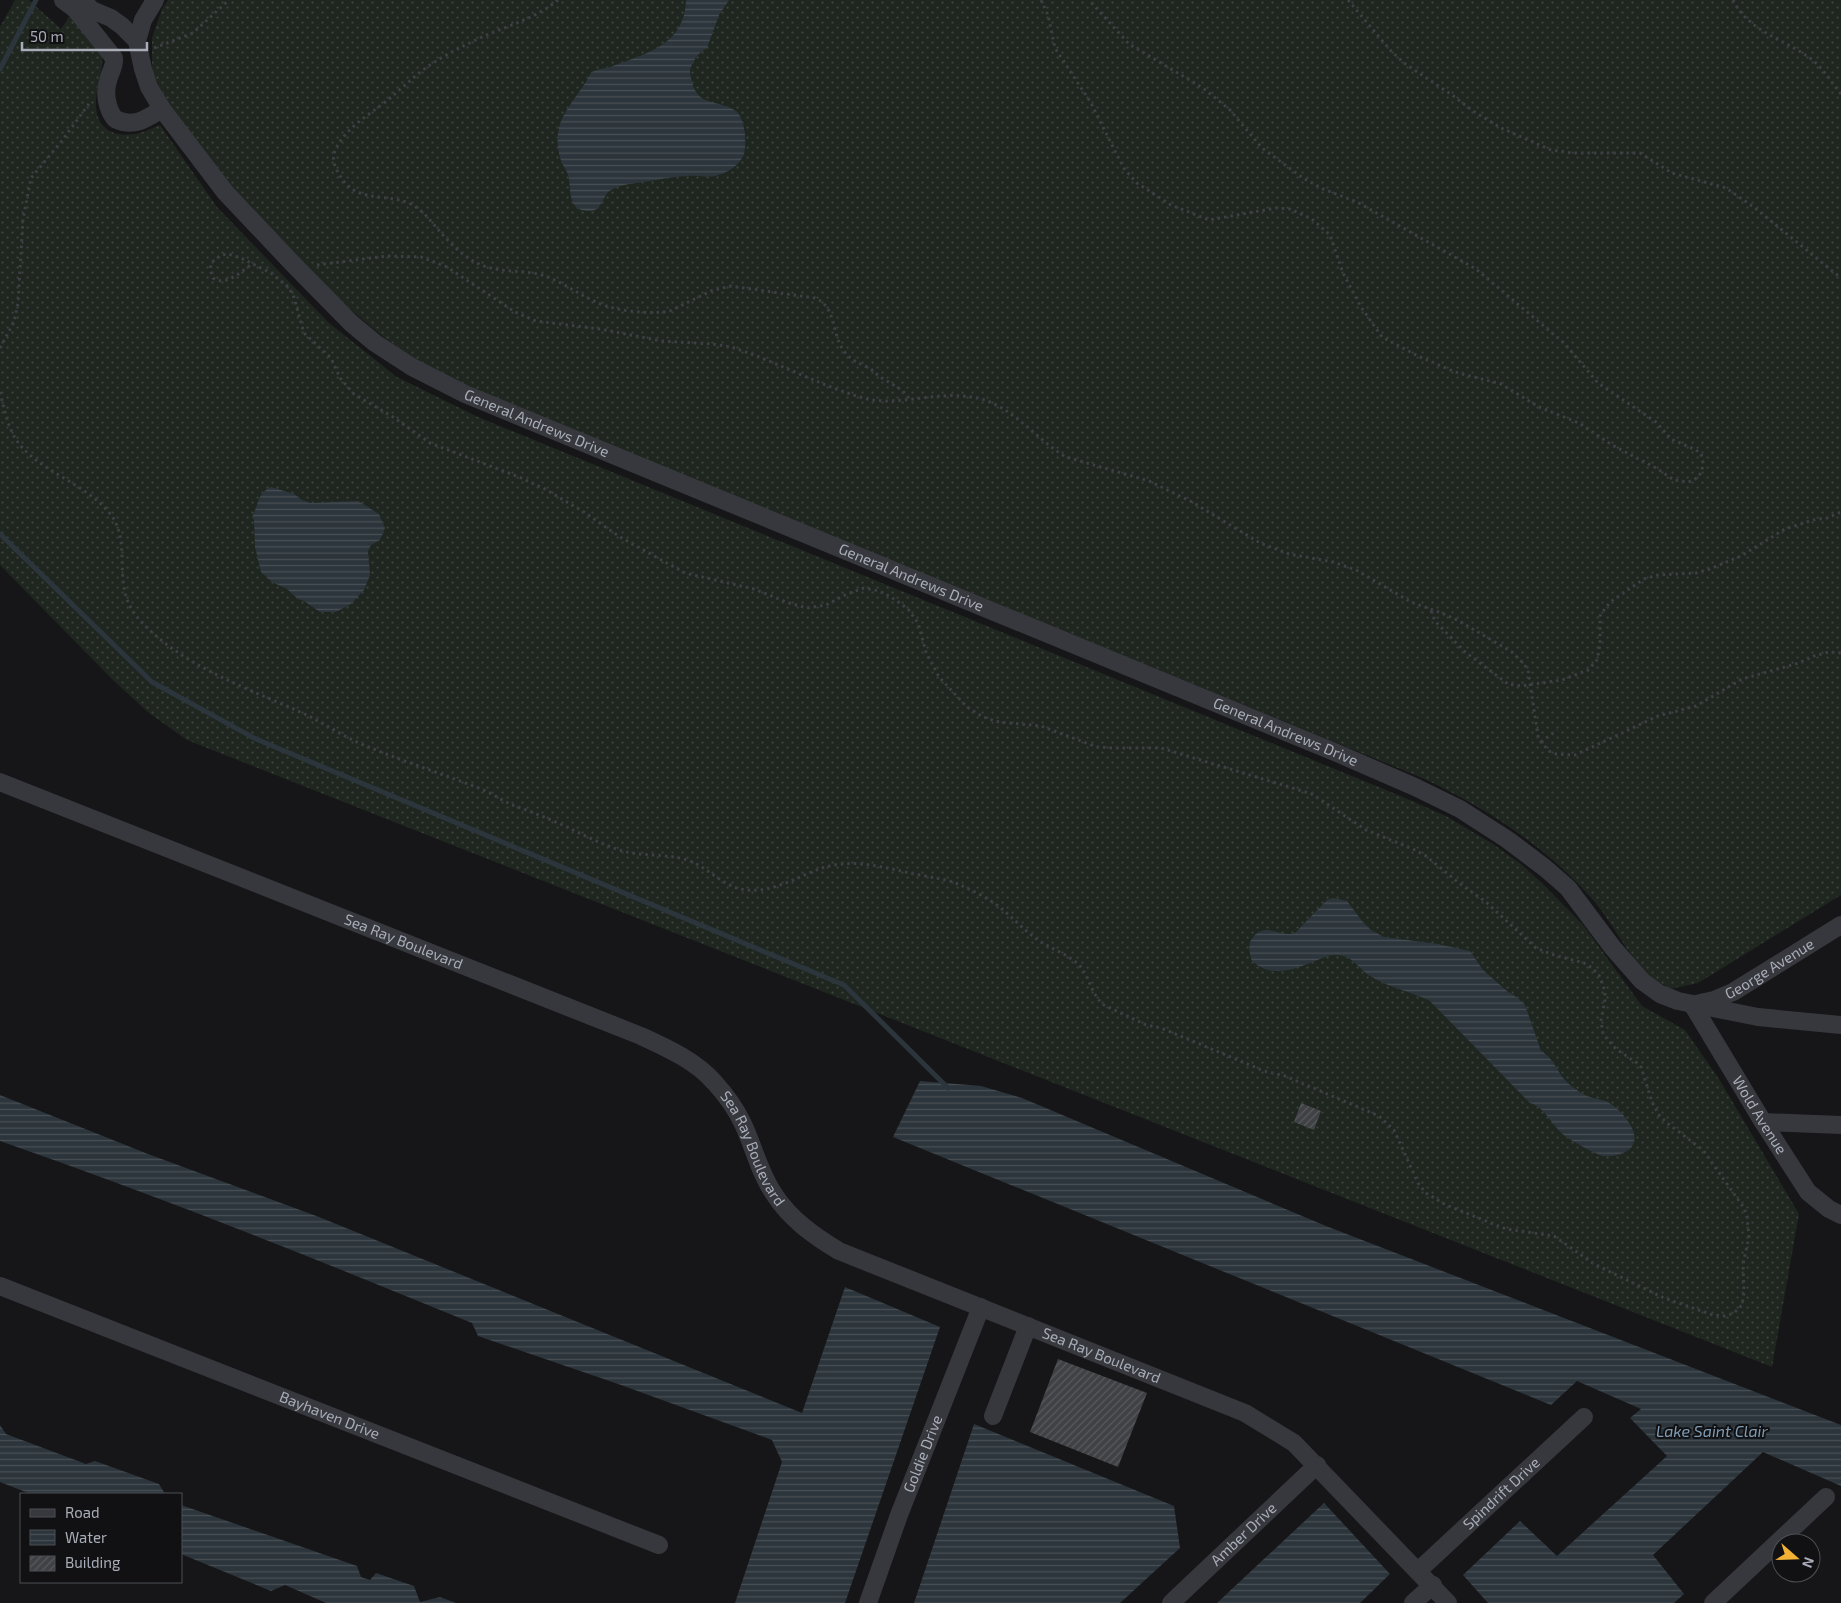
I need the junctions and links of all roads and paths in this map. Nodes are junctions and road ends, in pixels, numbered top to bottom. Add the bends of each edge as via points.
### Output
1 (63, 0) edge
2 (82, 0) edge
3 (155, 0) edge
4 (229, 0) edge
5 (558, 0) edge
6 (1041, 0) edge
7 (1089, 0) edge
8 (1348, 0) edge
9 (1732, 0) edge
10 (145, 44) junction
11 (96, 94) dead end
12 (1841, 94) edge
13 (162, 109) junction
14 (252, 264) junction
15 (312, 266) dead end
16 (1841, 278) edge
17 (0, 348) edge
18 (0, 392) edge
19 (910, 398) junction
20 (1841, 512) edge
21 (1431, 610) junction
22 (1841, 652) edge
23 (1530, 684) junction
24 (1557, 730) dead end
25 (1541, 742) junction
26 (0, 782) edge
27 (1841, 925) edge
28 (1692, 1004) junction
29 (1841, 1025) edge
30 (1763, 1122) junction
31 (1841, 1125) edge
32 (1841, 1215) edge
33 (0, 1286) edge
34 (981, 1307) junction
35 (1028, 1326) junction
36 (993, 1416) dead end
37 (1584, 1417) dead end
38 (1316, 1465) junction
39 (1826, 1497) dead end
40 (658, 1545) dead end
41 (1418, 1571) junction
42 (1432, 1585) junction
43 (868, 1603) edge
44 (1171, 1603) edge
45 (1413, 1603) edge
46 (1448, 1603) edge
47 (1713, 1603) edge

1 - 13 street via 75,9 114,58 106,96 115,119 137,123
2 - 10 street
3 - 10 street via 144,20
4 - 10 path via 193,33
5 - 19 path via 540,13 480,38 417,73 339,142 334,154 339,175 364,195 404,202 418,208 453,245 475,262 495,270 549,278 610,307 646,312 670,311 711,291 730,286 815,298 828,309 844,352
6 - 7 path via 1048,15 1055,48 1090,103 1125,170 1137,184 1171,205 1209,220 1276,208 1312,219 1330,236 1343,273 1382,337 1455,372 1501,384 1540,407 1579,423 1674,480 1688,482 1699,476 1703,462 1701,454 1671,439 1656,422 1598,383 1564,343 1476,268 1357,202 1302,178 1262,148 1230,110 1203,88 1129,44
8 - 16 path via 1404,63 1501,128 1552,150 1640,153 1672,173 1726,188 1756,208
9 - 12 path via 1768,35 1815,62
10 - 13 street, General Andrews Drive via 143,69
11 - 17 path via 31,178 23,219 17,308 14,322
13 - 28 street, General Andrews Drive via 225,192 300,272 351,323 412,368 474,398 1416,786 1460,809 1545,868 1568,888 1642,981 1670,999
14 - 14 path via 235,256 221,255 212,262 211,274 215,280 222,281
14 - 18 path via 287,286 295,298 304,333 331,358 348,389 430,443 531,482 685,573 754,589 807,608 826,605 864,588 879,591 908,609 918,623 926,652 939,677 967,707 983,717 1041,726 1097,747 1161,748 1312,794 1366,830 1426,856 1486,902 1536,948 1592,968 1599,975 1605,991 1601,1020 1603,1034 1616,1049 1637,1063 1659,1115 1702,1150 1744,1208 1749,1237 1743,1264 1744,1292 1740,1309 1725,1316 1713,1315 1664,1298 1594,1264 1554,1236 1506,1229 1435,1200 1418,1183 1394,1130 1379,1116 1285,1076 1264,1071 1161,1028 1146,1025 1104,1005 1076,963 1038,940 990,900 948,880 855,863 822,868 765,890 736,888 705,867 685,859 638,855 610,847 482,790 364,745 309,715 222,678 166,643 136,616 122,582 119,533 114,518 88,493 21,446 8,421
15 - 19 path via 369,257 421,257 440,263 514,312 536,321 655,340 731,347 865,398 892,401
19 - 21 path via 954,395 987,401 1011,414 1066,457 1149,481 1192,502 1260,543 1303,558 1342,565
20 - 23 path via 1785,528 1741,556 1710,569 1644,579 1613,600 1600,616 1597,660 1588,670 1562,680
21 - 23 path via 1452,618 1512,652 1524,664
21 - 23 path via 1437,623 1489,671 1508,684
22 - 25 path via 1814,656 1742,679 1696,706 1658,716 1575,755 1556,754
23 - 25 path
24 - 25 path
26 - 34 street, Sea Ray Boulevard via 667,1048 690,1061 714,1081 731,1102 774,1194 815,1237 839,1250
27 - 28 street, George Avenue via 1722,997
28 - 29 street, General Andrews Drive via 1758,1017
28 - 30 street, Wold Avenue
30 - 31 street
30 - 32 street, Wold Avenue via 1808,1192
33 - 40 street, Bayhaven Drive
34 - 35 street, Sea Ray Boulevard
34 - 43 street, Goldie Drive
35 - 36 street
35 - 38 street, Sea Ray Boulevard via 1245,1413 1294,1443
37 - 41 street, Spindrift Drive
38 - 41 street, Sea Ray Boulevard
38 - 44 street, Amber Drive
39 - 47 street
41 - 42 street, Sea Ray Boulevard
42 - 45 street
42 - 46 street, Sea Ray Boulevard

